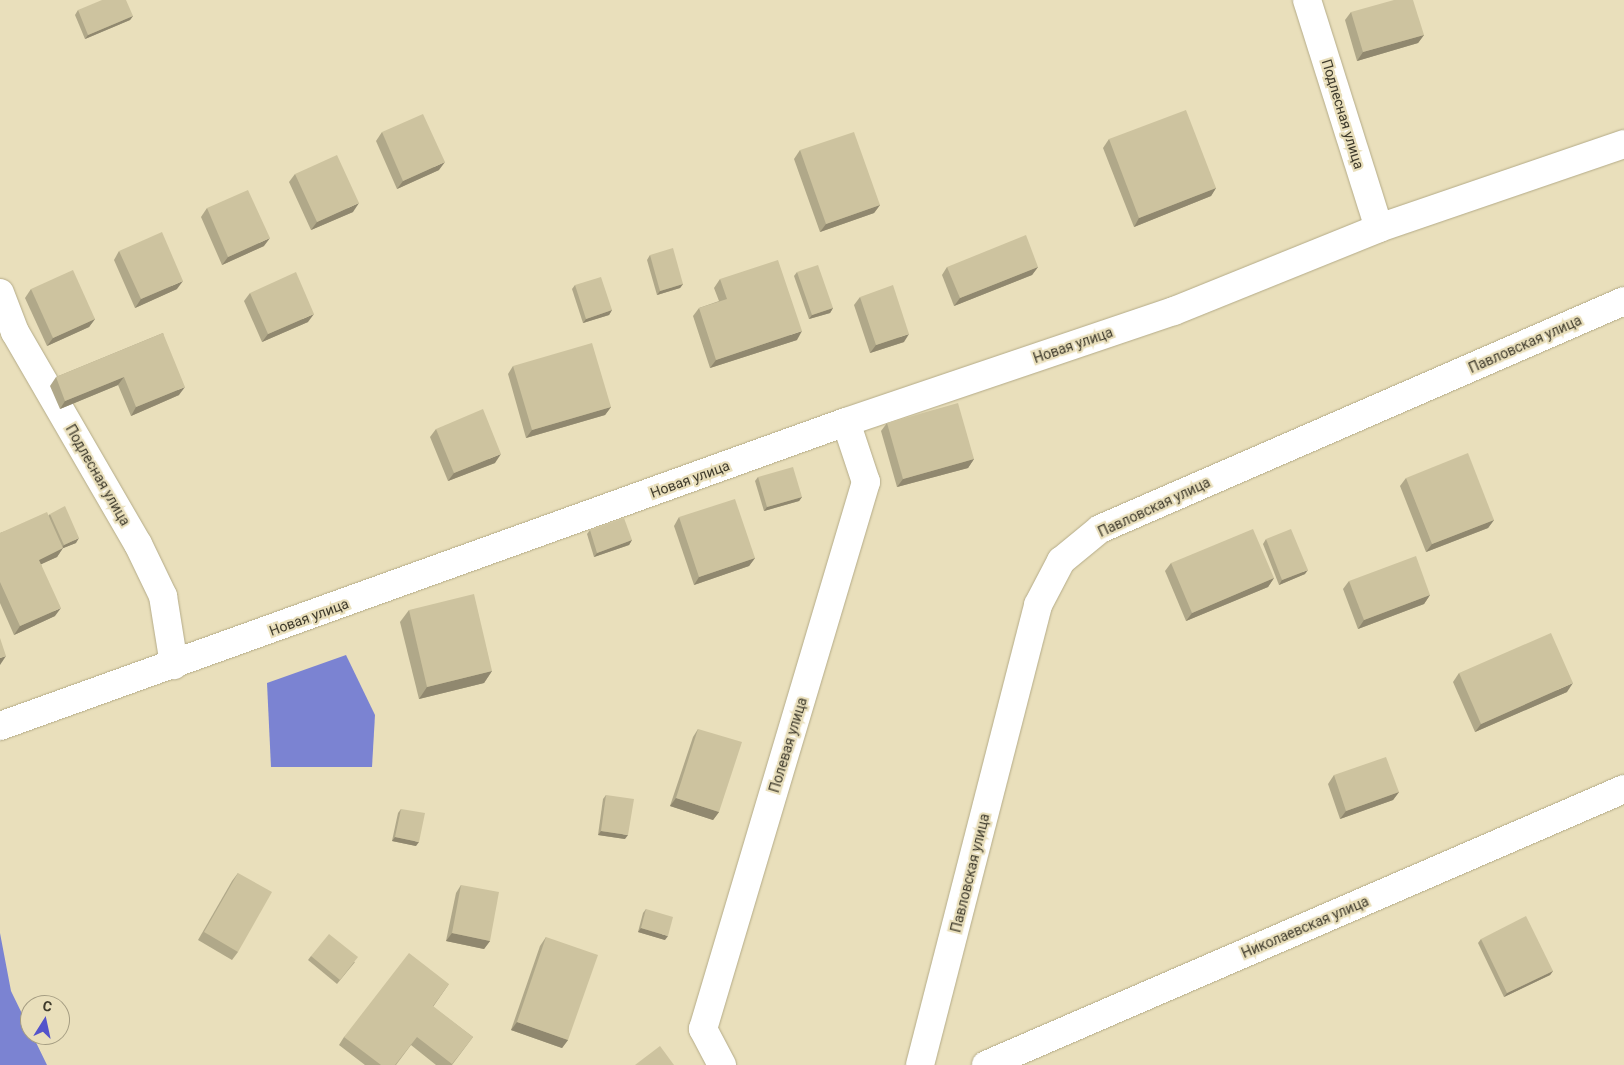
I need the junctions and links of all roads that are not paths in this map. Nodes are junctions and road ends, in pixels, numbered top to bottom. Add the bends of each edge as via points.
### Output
1 (1307, 0) edge
2 (1624, 144) edge
3 (1379, 228) junction
4 (0, 293) edge
5 (1624, 301) edge
6 (846, 422) junction
7 (174, 665) junction
8 (0, 726) edge
9 (1624, 789) edge
10 (722, 1065) edge
11 (920, 1065) edge
12 (986, 1065) edge

1 - 3 street, Подлесная улица
2 - 3 street, Новая улица
3 - 6 street, Новая улица via 1174,311
4 - 7 street, Подлесная улица via 15,332 158,587 172,632
5 - 11 street, Павловская улица via 1100,529 1061,561 1038,605
6 - 7 street, Новая улица
6 - 10 street, Полевая улица via 866,482 703,1029
7 - 8 street, Новая улица
9 - 12 street, Николаевская улица

